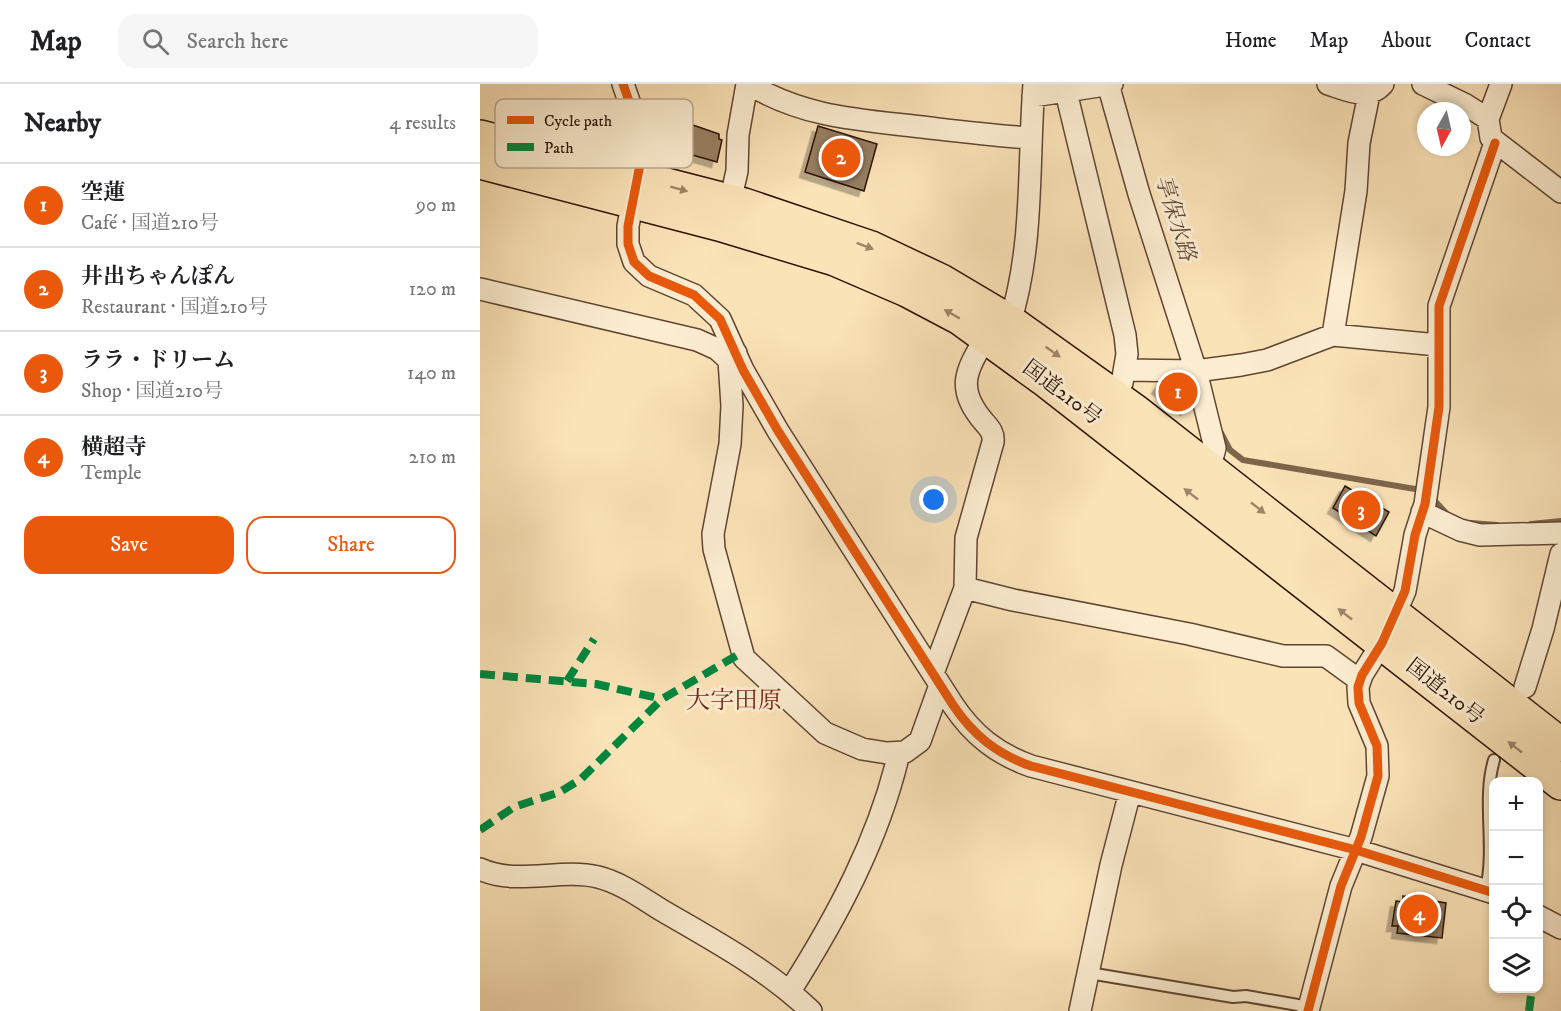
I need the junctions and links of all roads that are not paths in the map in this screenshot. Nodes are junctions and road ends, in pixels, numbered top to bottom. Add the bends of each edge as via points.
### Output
1 (623, 84) edge
2 (748, 84) edge
3 (1110, 84) edge
4 (1328, 84) edge
5 (1423, 84) edge
6 (1501, 84) edge
7 (1376, 89) edge
8 (1033, 90) edge
9 (1066, 92) junction
10 (629, 99) edge
11 (1488, 119) junction
12 (480, 137) edge
13 (1031, 138) junction
14 (495, 142) edge
15 (1495, 143) junction
16 (480, 162) edge
17 (495, 165) edge
18 (514, 168) edge
19 (572, 168) edge
20 (640, 168) edge
21 (635, 189) junction
22 (1561, 192) edge
23 (730, 202) junction
24 (480, 289) edge
25 (998, 329) junction
26 (1333, 335) junction
27 (1438, 345) junction
28 (733, 356) junction
29 (1196, 371) junction
30 (1120, 383) junction
31 (1209, 471) junction
32 (1422, 513) junction
33 (1561, 533) edge
34 (1561, 554) edge
35 (965, 588) junction
36 (1388, 629) junction
37 (937, 679) junction
38 (1359, 680) junction
39 (1525, 687) dead end
40 (1561, 745) edge
41 (899, 753) junction
42 (1494, 760) dead end
43 (1561, 783) edge
44 (1130, 792) junction
45 (1356, 850) junction
46 (480, 869) edge
47 (1490, 885) edge
48 (1489, 891) edge
49 (1543, 918) edge
50 (1561, 928) edge
51 (1089, 974) junction
52 (790, 991) junction
53 (1309, 1009) edge
54 (811, 1011) edge
55 (1080, 1011) edge

1 - 10 street
2 - 13 street via 792,107 836,116
2 - 23 street
3 - 9 street
3 - 29 street via 1139,195
4 - 7 street
5 - 11 street
6 - 11 street
7 - 26 street via 1359,143 1356,191
8 - 9 street
8 - 13 street
9 - 30 street via 1125,335
11 - 15 street
12 - 14 highway, 国道210号
13 - 25 street via 1022,279
15 - 22 street via 1521,158
15 - 27 street via 1439,306
16 - 17 highway, 国道210号
18 - 21 highway, 国道210号
19 - 21 highway, 国道210号
20 - 21 street
21 -> 23 highway, 国道210号
25 -> 21 highway, 国道210号 via 835,259
21 - 28 street via 627,238 634,261 649,276 700,299 720,319
23 -> 25 highway, 国道210号 via 871,248 941,281
24 - 28 street via 697,340
25 -> 30 highway, 国道210号
25 - 35 street via 966,379 970,404 993,436 966,538
36 -> 25 highway, 国道210号 via 1048,382
26 - 27 street
26 - 29 street via 1267,360
27 - 32 street via 1439,406
28 - 37 street
28 - 41 street via 731,433 713,534 741,653 825,734 862,749
29 - 30 street
29 - 31 street via 1215,448
30 - 31 highway, 国道210号
31 -> 36 highway, 国道210号
32 - 33 street via 1460,530 1480,534
32 - 36 street via 1405,591
34 - 39 street
35 - 37 street
35 - 38 street via 1283,656 1326,656
36 - 38 street
36 - 40 highway, 国道210号
43 -> 36 highway, 国道210号
37 - 41 street via 920,741
37 - 44 street via 970,728 1002,754 1031,766
38 - 45 street via 1359,703 1374,735 1379,766
41 - 52 street via 875,830 830,927
42 - 47 lane
44 - 45 street
44 - 51 street
45 - 48 street
45 - 53 street via 1341,886
46 - 52 street via 516,877 596,877 617,884 723,944
49 - 50 street
51 - 53 lane
51 - 55 street
52 - 54 street

